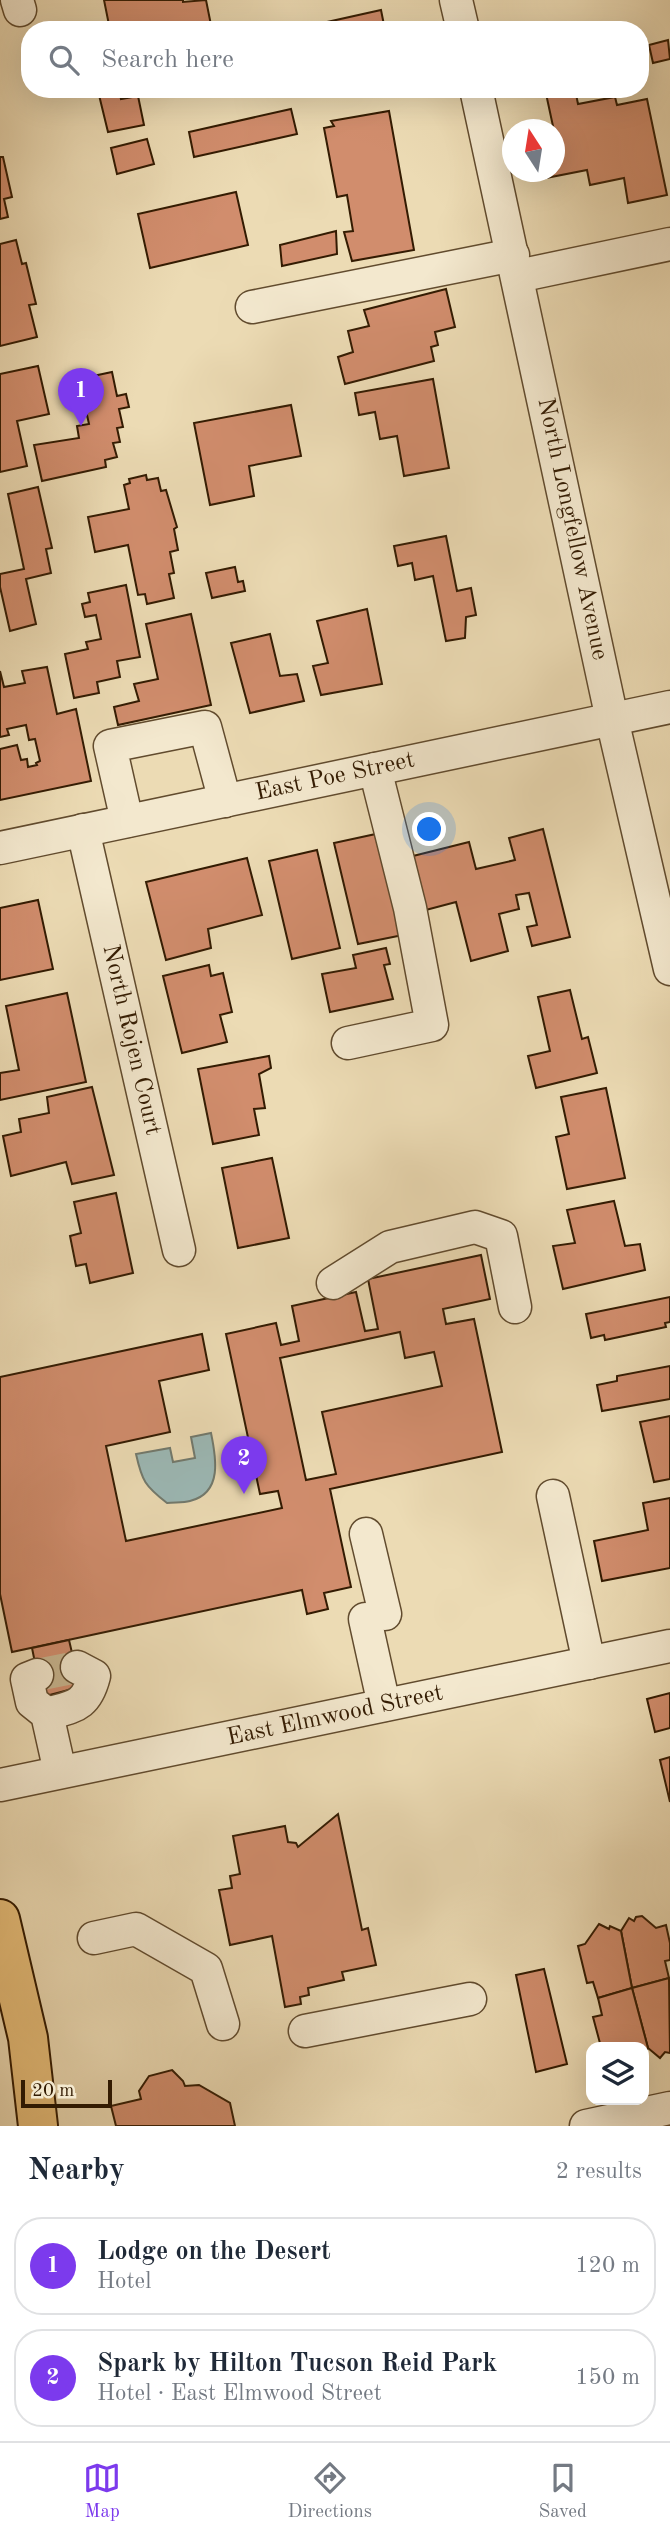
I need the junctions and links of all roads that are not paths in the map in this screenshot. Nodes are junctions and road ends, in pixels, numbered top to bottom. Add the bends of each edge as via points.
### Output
1 (456, 0) edge
2 (461, 21) edge
3 (478, 98) edge
4 (670, 244) edge
5 (516, 266) junction
6 (252, 307) dead end
7 (670, 706) edge
8 (612, 719) junction
9 (375, 769) junction
10 (225, 801) junction
11 (127, 821) junction
12 (83, 830) junction
13 (0, 848) edge
14 (670, 968) edge
15 (348, 1042) dead end
16 (179, 1250) dead end
17 (333, 1283) dead end
18 (516, 1307) dead end
19 (553, 1496) dead end
20 (366, 1534) dead end
21 (670, 1646) edge
22 (589, 1663) junction
23 (77, 1667) dead end
24 (21, 1681) edge
25 (384, 1705) junction
26 (47, 1714) junction
27 (60, 1772) junction
28 (0, 1785) edge
29 (0, 1919) edge
30 (94, 1938) dead end
31 (470, 1999) dead end
32 (223, 2024) dead end
33 (305, 2031) dead end
34 (665, 2114) edge
35 (38, 2126) edge
36 (586, 2126) edge

1 - 2 street
3 - 5 street, North Longfellow Avenue
4 - 5 street
5 - 6 street
5 - 8 street, North Longfellow Avenue
7 - 8 street, East Poe Street
8 - 9 street, East Poe Street
8 - 14 street, North Longfellow Avenue
9 - 10 street, East Poe Street
9 - 15 street via 410,908 432,1025
10 - 11 street, East Poe Street
10 - 11 street via 205,727 110,746
11 - 12 street, East Poe Street
12 - 13 street, East Poe Street
12 - 16 street, North Rojen Court
17 - 18 street via 390,1247 475,1227 501,1236
19 - 22 street
20 - 25 street
21 - 22 street, East Elmwood Street
22 - 25 street, East Elmwood Street
23 - 26 street via 94,1676 91,1690 77,1706
24 - 26 street via 32,1702
25 - 27 street, East Elmwood Street
26 - 27 street
27 - 28 street, East Elmwood Street
29 - 35 main road via 28,2038
30 - 32 street via 136,1929 206,1969
31 - 33 street
34 - 36 street

